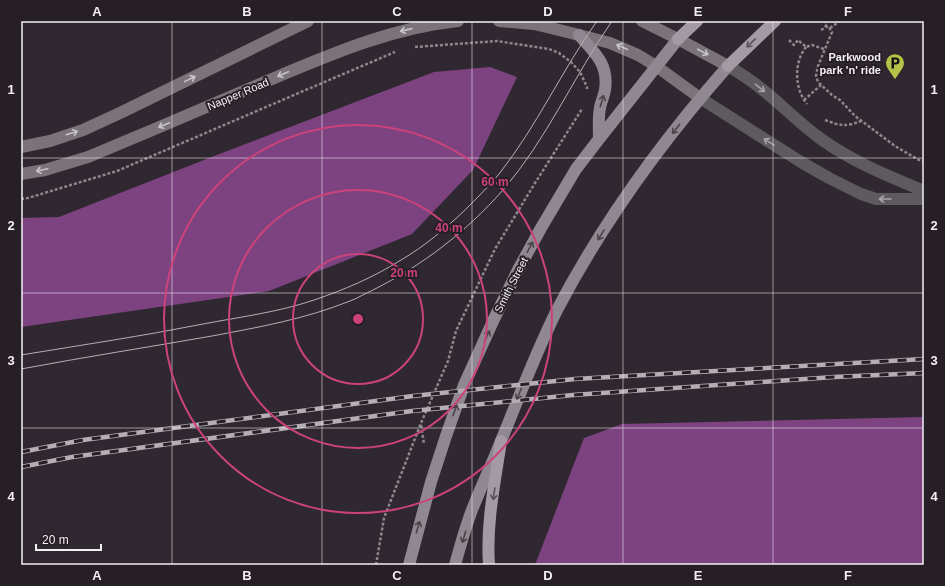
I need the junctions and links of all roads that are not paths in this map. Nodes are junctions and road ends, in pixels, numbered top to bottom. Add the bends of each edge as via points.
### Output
1 (308, 21) edge
2 (458, 21) edge
3 (498, 21) edge
4 (642, 21) edge
5 (697, 21) edge
6 (775, 21) edge
7 (579, 36) junction
8 (678, 39) junction
9 (656, 66) junction
10 (728, 66) junction
11 (700, 98) junction
12 (599, 139) junction
13 (21, 147) edge
14 (21, 174) edge
15 (924, 191) edge
16 (924, 199) edge
17 (501, 441) junction
18 (409, 565) edge
19 (455, 565) edge
20 (489, 565) edge

13 -> 1 main road via 83,130
2 -> 14 main road, Napper Road via 400,32 334,53 88,157 46,170
3 - 7 main road via 539,25
4 - 8 main road
5 - 8 highway
6 -> 10 highway
9 -> 7 main road via 610,43
12 -> 7 main road via 600,108 605,92 606,75 600,60
8 - 9 main road, Smith Street
8 -> 10 main road
9 - 11 main road
9 - 12 main road, Smith Street
10 - 11 main road
10 -> 15 lane via 754,83 809,130 846,156
16 -> 11 lane via 876,199 861,194 801,162
11 -> 17 main road via 637,181 578,272 519,393
18 -> 12 main road, Smith Street via 431,482 464,385 514,277 576,170
17 -> 19 main road via 472,511
17 -> 20 highway via 489,521

